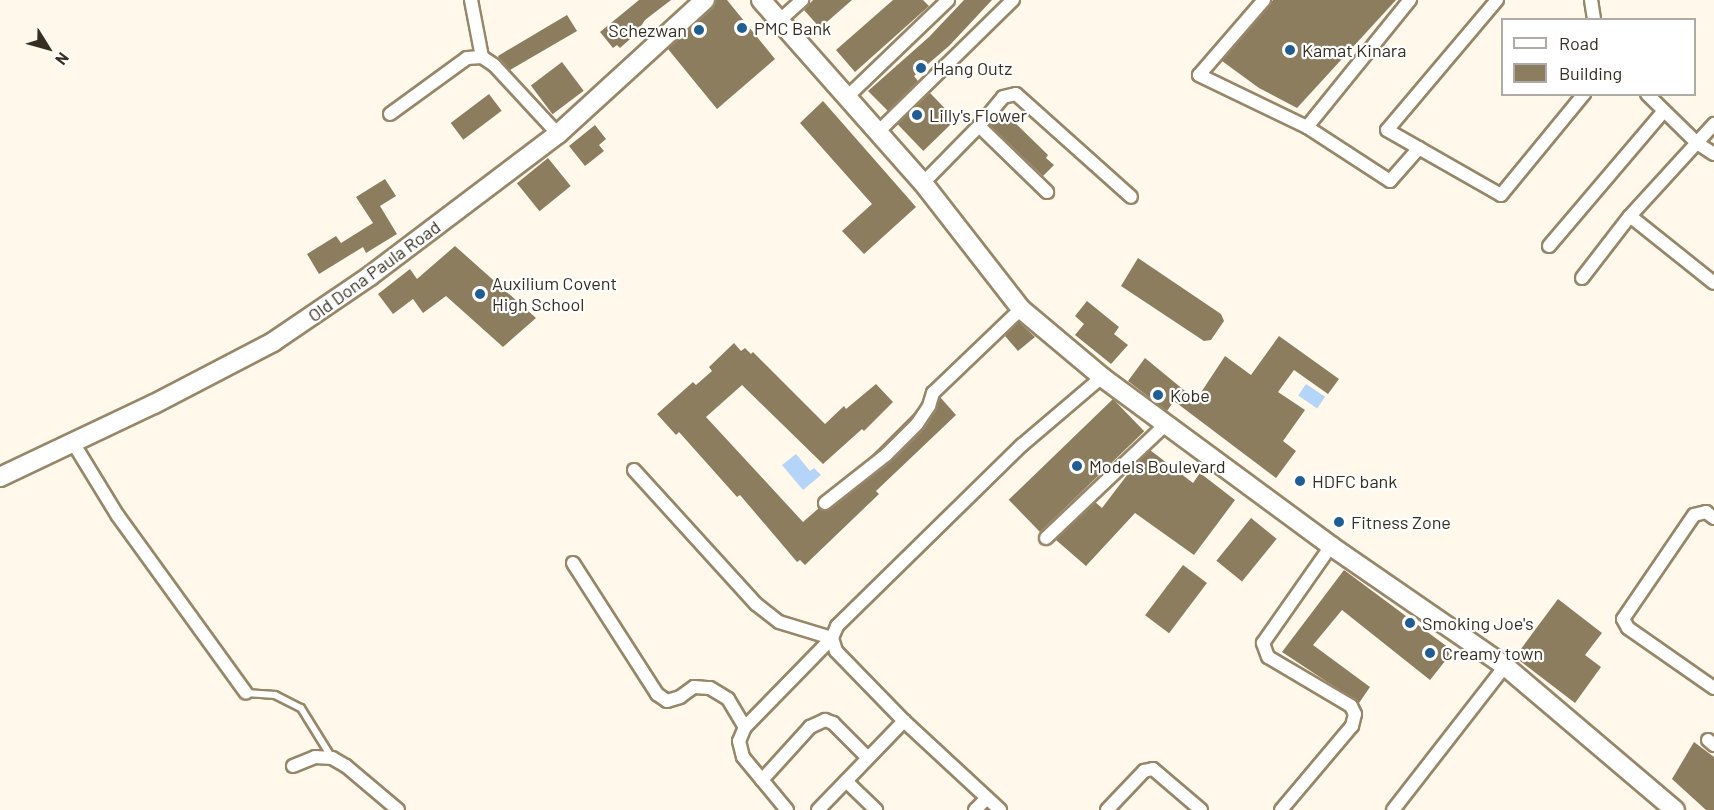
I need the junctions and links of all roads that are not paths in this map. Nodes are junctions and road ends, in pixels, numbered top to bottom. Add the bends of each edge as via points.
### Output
1 (471, 0) edge
2 (705, 0) edge
3 (761, 0) edge
4 (802, 0) edge
5 (948, 0) edge
6 (1013, 0) edge
7 (1264, 0) edge
8 (1410, 0) edge
9 (1497, 0) edge
10 (1591, 0) edge
11 (1594, 18) edge
12 (780, 20) junction
13 (482, 57) junction
14 (1582, 96) edge
15 (1649, 96) edge
16 (847, 97) junction
17 (1664, 111) junction
18 (390, 114) dead end
19 (1714, 124) edge
20 (979, 126) junction
21 (1307, 127) junction
22 (878, 132) junction
23 (558, 134) junction
24 (1697, 143) junction
25 (1419, 148) junction
26 (1714, 154) edge
27 (923, 183) junction
28 (1047, 192) dead end
29 (1131, 197) dead end
30 (1630, 216) junction
31 (1549, 246) dead end
32 (1582, 278) dead end
33 (1714, 282) edge
34 (1021, 309) junction
35 (1102, 378) junction
36 (1166, 424) junction
37 (72, 441) junction
38 (634, 470) dead end
39 (0, 477) edge
40 (825, 503) dead end
41 (1714, 518) edge
42 (1046, 538) dead end
43 (1331, 546) junction
44 (573, 563) dead end
45 (832, 638) junction
46 (1505, 666) junction
47 (1714, 688) edge
48 (246, 693) joint
49 (904, 721) junction
50 (745, 727) junction
51 (332, 758) junction
52 (868, 758) junction
53 (292, 766) dead end
54 (762, 780) junction
55 (846, 781) junction
56 (987, 798) junction
57 (398, 810) edge
58 (787, 810) edge
59 (818, 810) edge
60 (876, 810) edge
61 (975, 810) edge
62 (1000, 810) edge
63 (1107, 810) edge
64 (1201, 810) edge
65 (1281, 810) edge
66 (1393, 810) edge
67 (1675, 810) edge

1 - 13 street
2 - 23 main road, Old Dona Paula Road
3 - 12 main road
4 - 12 street
5 - 16 street
6 - 22 street
7 - 21 street via 1199,75
8 - 21 street
9 - 25 street via 1387,130
10 - 11 street
12 - 16 main road
13 - 18 street via 467,58
13 - 23 street
14 - 25 street via 1502,195
15 - 17 street
16 - 22 main road
17 - 24 street
17 - 31 street
19 - 24 street
20 - 27 street
20 - 28 street
20 - 29 street via 1003,97 1016,94
21 - 25 street via 1390,181
22 - 27 main road
23 - 37 main road, Old Dona Paula Road via 370,276 273,342 154,404
24 - 26 street
24 - 30 street
27 - 34 main road
30 - 32 street
30 - 33 street
34 - 35 main road
34 - 40 street via 933,393 917,424 886,455
35 - 36 main road
35 - 45 street via 1022,445 837,626
36 - 42 street
36 - 43 main road
37 - 39 main road, Old Dona Paula Road
37 - 48 street via 118,516
38 - 45 street via 756,604 779,622
41 - 47 street via 1706,512 1694,515 1623,620 1628,628
43 - 46 main road
43 - 65 street via 1263,643 1268,657 1351,706 1355,714 1352,726
44 - 50 street via 657,694 668,701 694,687 710,688 728,699
45 - 49 street via 836,651
45 - 50 street
46 - 66 street
46 - 67 main road
48 - 51 lane via 274,695 301,708
49 - 52 street
49 - 56 street
50 - 54 street via 739,741 743,757
51 - 53 street via 315,757
51 - 57 street
52 - 54 street via 833,723 825,720 810,727
52 - 55 street
54 - 58 street
55 - 59 street
55 - 60 street
56 - 61 street
56 - 62 street
63 - 64 street via 1144,771 1154,769

